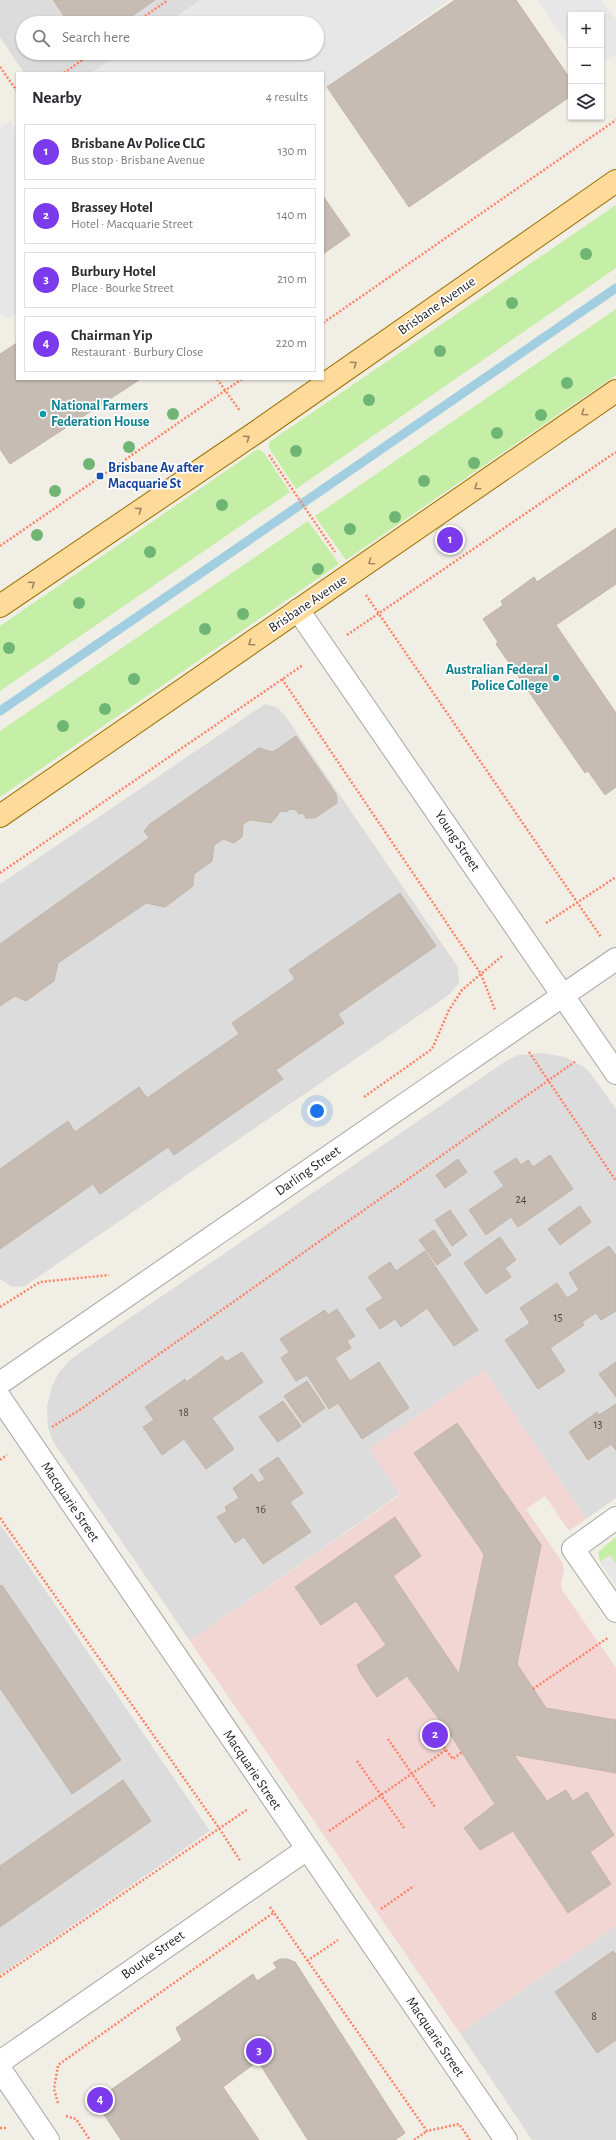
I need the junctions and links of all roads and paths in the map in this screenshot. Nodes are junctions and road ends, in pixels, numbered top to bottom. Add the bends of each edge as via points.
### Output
1 (168, 0) edge
2 (145, 16) edge
3 (82, 60) edge
4 (0, 67) edge
5 (65, 72) edge
6 (16, 91) edge
7 (616, 120) edge
8 (616, 181) edge
9 (324, 322) edge
10 (218, 380) edge
11 (241, 380) edge
12 (226, 390) junction
13 (616, 391) edge
14 (616, 452) edge
15 (293, 490) dead end
16 (0, 546) edge
17 (352, 575) junction
18 (0, 606) edge
19 (298, 610) junction
20 (379, 614) junction
21 (326, 650) junction
22 (282, 680) junction
23 (0, 816) edge
24 (0, 873) edge
25 (616, 877) edge
26 (577, 903) junction
27 (523, 938) junction
28 (616, 959) edge
29 (481, 974) junction
30 (563, 995) junction
31 (514, 1029) junction
32 (598, 1046) junction
33 (616, 1073) edge
34 (548, 1081) junction
35 (361, 1099) dead end
36 (616, 1181) edge
37 (114, 1274) dead end
38 (0, 1307) edge
39 (0, 1383) edge
40 (0, 1398) edge
41 (80, 1410) dead end
42 (0, 1518) edge
43 (616, 1518) edge
44 (616, 1610) edge
45 (610, 1636) dead end
46 (533, 1689) dead end
47 (450, 1734) dead end
48 (388, 1739) dead end
49 (446, 1750) junction
50 (462, 1752) dead end
51 (357, 1761) dead end
52 (412, 1773) junction
53 (269, 1794) junction
54 (381, 1795) junction
55 (435, 1807) dead end
56 (219, 1828) junction
57 (404, 1828) dead end
58 (307, 1849) junction
59 (255, 1884) junction
60 (274, 1913) junction
61 (0, 1977) edge
62 (0, 2062) edge
63 (0, 2069) edge
64 (59, 2108) dead end
65 (60, 2114) dead end
66 (427, 2131) junction
67 (48, 2140) edge
68 (90, 2140) edge
69 (414, 2140) edge
70 (470, 2140) edge
71 (506, 2140) edge

1 - 2 path
3 - 5 path
4 - 6 path
7 - 9 path
18 -> 8 main road, Brisbane Avenue via 255,433
10 - 12 path
11 - 12 path
12 - 16 path
13 -> 17 main road, Brisbane Avenue
14 - 20 path
15 - 17 path
17 - 19 main road, Brisbane Avenue
17 - 20 path
19 - 21 street, Young Street
19 -> 23 main road, Brisbane Avenue
20 - 21 path
20 - 26 path
21 - 22 path
21 - 27 street, Young Street
22 - 24 path
22 - 29 path
25 - 26 path
26 - 27 path
26 - 28 path
27 - 29 path
27 - 30 street, Young Street
28 - 30 street, Darling Street
29 - 31 path via 496,1012
29 - 35 path via 462,990 448,1010 432,1049
30 - 31 street, Darling Street
30 - 32 street, Young Street
31 - 34 path
31 - 39 street, Darling Street
32 - 33 street, Young Street
32 - 34 path
34 - 36 path
34 - 41 path
37 - 38 path via 40,1282
40 - 53 street, Macquarie Street
42 - 56 path
43 - 44 street via 573,1549
45 - 46 path
47 - 49 path via 440,1741
48 - 52 path
49 - 50 path via 453,1759
49 - 52 path
51 - 54 path
52 - 54 path
52 - 55 path
53 - 56 path
53 - 58 street, Macquarie Street
54 - 57 path
54 - 58 path via 321,1836
56 - 59 path
56 - 61 path
58 - 59 street, Bourke Street
58 - 71 street, Macquarie Street
59 - 60 path
59 - 62 street, Bourke Street
60 - 64 path via 58,2065 54,2089
60 - 66 path
63 - 67 street
65 - 68 path via 76,2119
66 - 69 path
66 - 70 path via 459,2124

